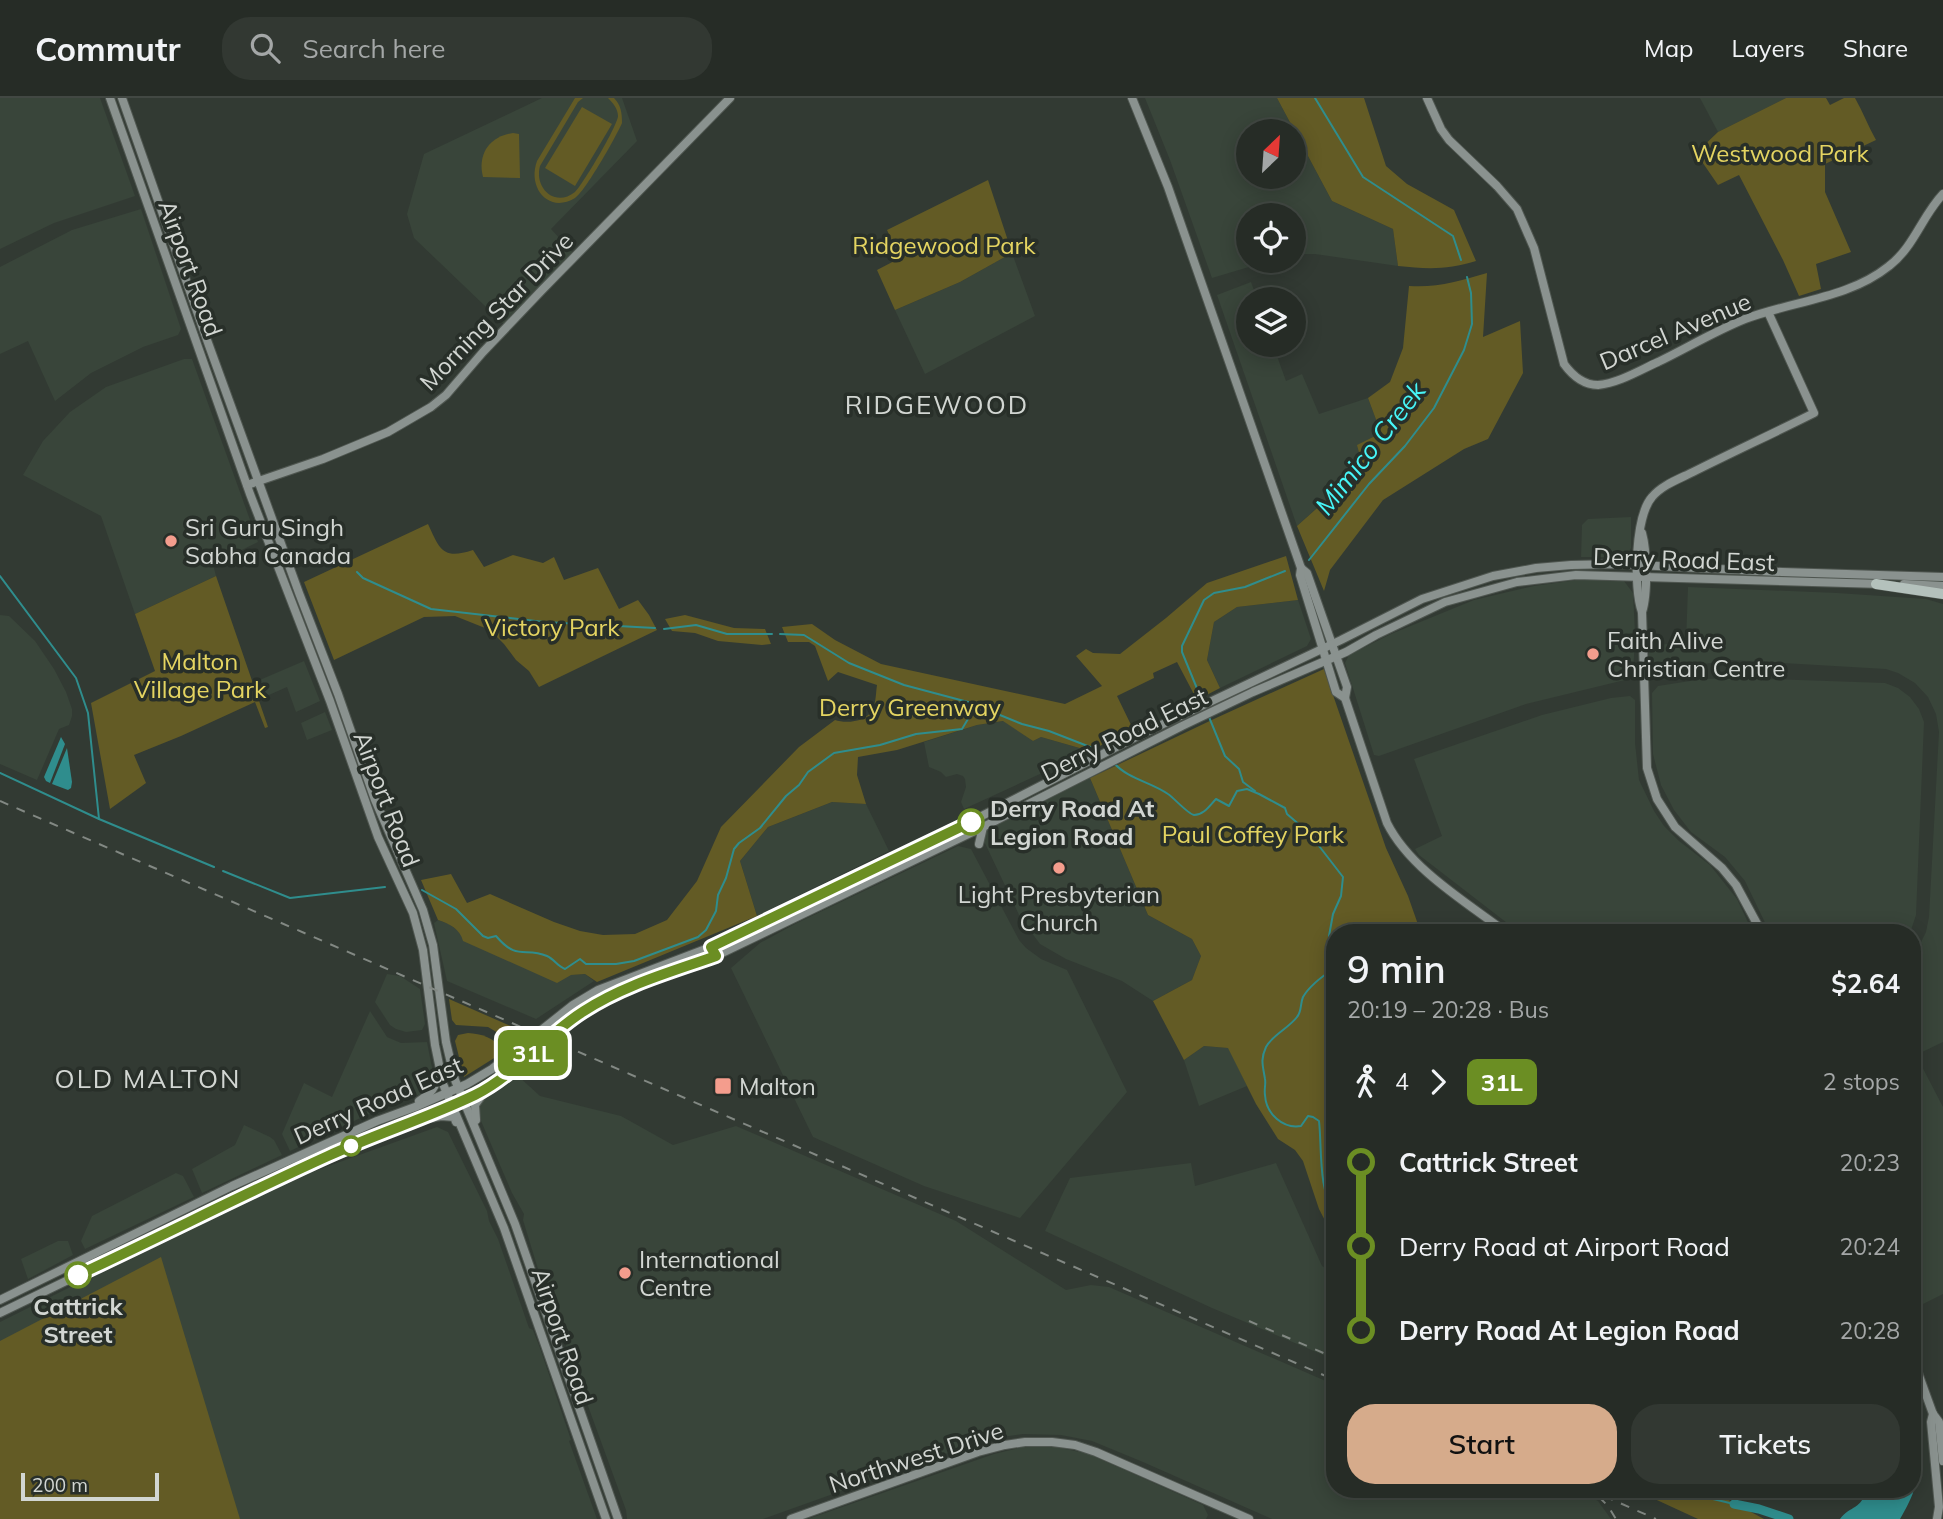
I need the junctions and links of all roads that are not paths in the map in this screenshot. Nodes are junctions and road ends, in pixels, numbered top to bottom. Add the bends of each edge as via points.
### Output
1 (110, 98) edge
2 (122, 98) edge
3 (730, 98) edge
4 (1132, 98) edge
5 (1427, 98) edge
6 (1943, 194) edge
7 (1768, 312) junction
8 (259, 481) junction
9 (247, 485) junction
10 (281, 542) junction
11 (1641, 543) junction
12 (270, 546) junction
13 (1616, 564) junction
14 (1641, 566) junction
15 (1666, 567) junction
16 (1301, 568) junction
17 (1621, 576) junction
18 (1641, 577) junction
19 (1664, 577) junction
20 (1943, 577) edge
21 (1876, 584) junction
22 (1943, 586) edge
23 (299, 593) junction
24 (1641, 594) junction
25 (1943, 594) edge
26 (290, 599) junction
27 (1332, 644) junction
28 (1322, 648) junction
29 (1336, 656) junction
30 (1325, 660) junction
31 (1250, 682) junction
32 (1253, 692) junction
33 (1345, 698) junction
34 (1214, 705) junction
35 (1179, 722) junction
36 (1121, 745) junction
37 (1126, 754) junction
38 (983, 827) junction
39 (979, 844) dead end
40 (1495, 924) edge
41 (1757, 924) edge
42 (438, 1063) junction
43 (496, 1083) junction
44 (458, 1087) junction
45 (446, 1093) junction
46 (463, 1100) junction
47 (451, 1105) junction
48 (415, 1107) junction
49 (411, 1121) junction
50 (483, 1146) junction
51 (471, 1151) junction
52 (39, 1281) junction
53 (44, 1292) junction
54 (0, 1300) edge
55 (0, 1313) edge
56 (1921, 1381) edge
57 (1933, 1414) junction
58 (1943, 1461) edge
59 (606, 1519) edge
60 (618, 1519) edge
61 (791, 1519) edge
62 (1249, 1519) edge
63 (1937, 1519) edge

1 - 9 main road, Airport Road
2 - 8 main road, Airport Road
3 - 8 main road, Morning Star Drive via 446,395 388,432
4 - 16 main road via 1168,187
5 - 7 main road, Darcel Avenue via 1449,140 1517,209 1534,247 1570,374 1595,385 1621,379
6 - 7 main road, Darcel Avenue via 1906,249 1880,273 1830,296
7 - 11 main road via 1814,413 1656,493 1643,515
8 - 9 main road, Morning Star Drive
8 - 10 main road, Airport Road
9 - 12 main road, Airport Road
10 - 12 main road
10 - 23 main road, Airport Road
11 - 13 main road via 1632,556
11 - 14 main road
11 - 15 main road
12 - 26 main road, Airport Road
13 - 14 main road, Derry Road East
13 - 27 main road, Derry Road East via 1493,576 1422,599
14 - 15 main road, Derry Road East
14 - 18 main road
15 - 20 main road, Derry Road East
16 - 27 main road via 1307,573
16 - 28 main road
17 - 18 main road, Derry Road East
17 - 24 main road
17 - 29 main road, Derry Road East via 1548,578 1490,589 1445,602
18 - 19 main road, Derry Road East
18 - 24 main road
19 - 21 main road, Derry Road East
19 - 24 main road
21 - 22 main road, Derry Road East
21 - 25 highway
23 - 26 main road
23 - 44 main road, Airport Road via 375,800 429,928 446,1044
24 - 41 main road via 1647,768 1657,799 1675,827 1736,885
26 - 42 main road, Airport Road via 378,837 412,912 423,950
27 - 28 main road, Derry Road East
27 - 29 main road
28 - 30 main road
28 - 31 main road, Derry Road East
29 - 30 main road, Derry Road East
29 - 33 main road via 1347,688
30 - 32 main road, Derry Road East
30 - 33 main road via 1336,692
31 - 32 main road
31 - 34 main road, Derry Road East
32 - 34 main road, Derry Road East
33 - 40 main road via 1387,823 1405,852
34 - 35 main road, Derry Road East
35 - 36 main road, Derry Road East
35 - 37 main road, Derry Road East
36 - 37 main road via 1120,752
36 - 44 main road, Derry Road East via 711,947 589,995 492,1069
37 - 38 main road, Derry Road East
38 - 39 main road
38 - 43 main road, Derry Road East via 716,956 596,1003
42 - 45 main road, Airport Road
42 - 48 main road via 434,1088
43 - 46 main road, Derry Road East
43 - 50 main road via 474,1108
44 - 45 main road, Derry Road East
44 - 46 main road, Airport Road
45 - 47 main road, Airport Road
45 - 48 main road, Derry Road East
46 - 47 main road, Derry Road East
46 - 50 main road, Airport Road
47 - 49 main road, Derry Road East
47 - 51 main road, Airport Road
48 - 52 main road, Derry Road East via 232,1186
49 - 51 main road via 452,1116
49 - 53 main road, Derry Road East via 258,1188
50 - 60 main road, Airport Road
51 - 59 main road, Airport Road via 504,1228
52 - 53 main road
52 - 54 main road, Derry Road East
53 - 55 main road, Derry Road East
56 - 57 main road
57 - 58 main road via 1939,1422
57 - 63 main road
61 - 62 main road, Northwest Drive via 978,1452 1014,1443 1044,1442 1096,1452

